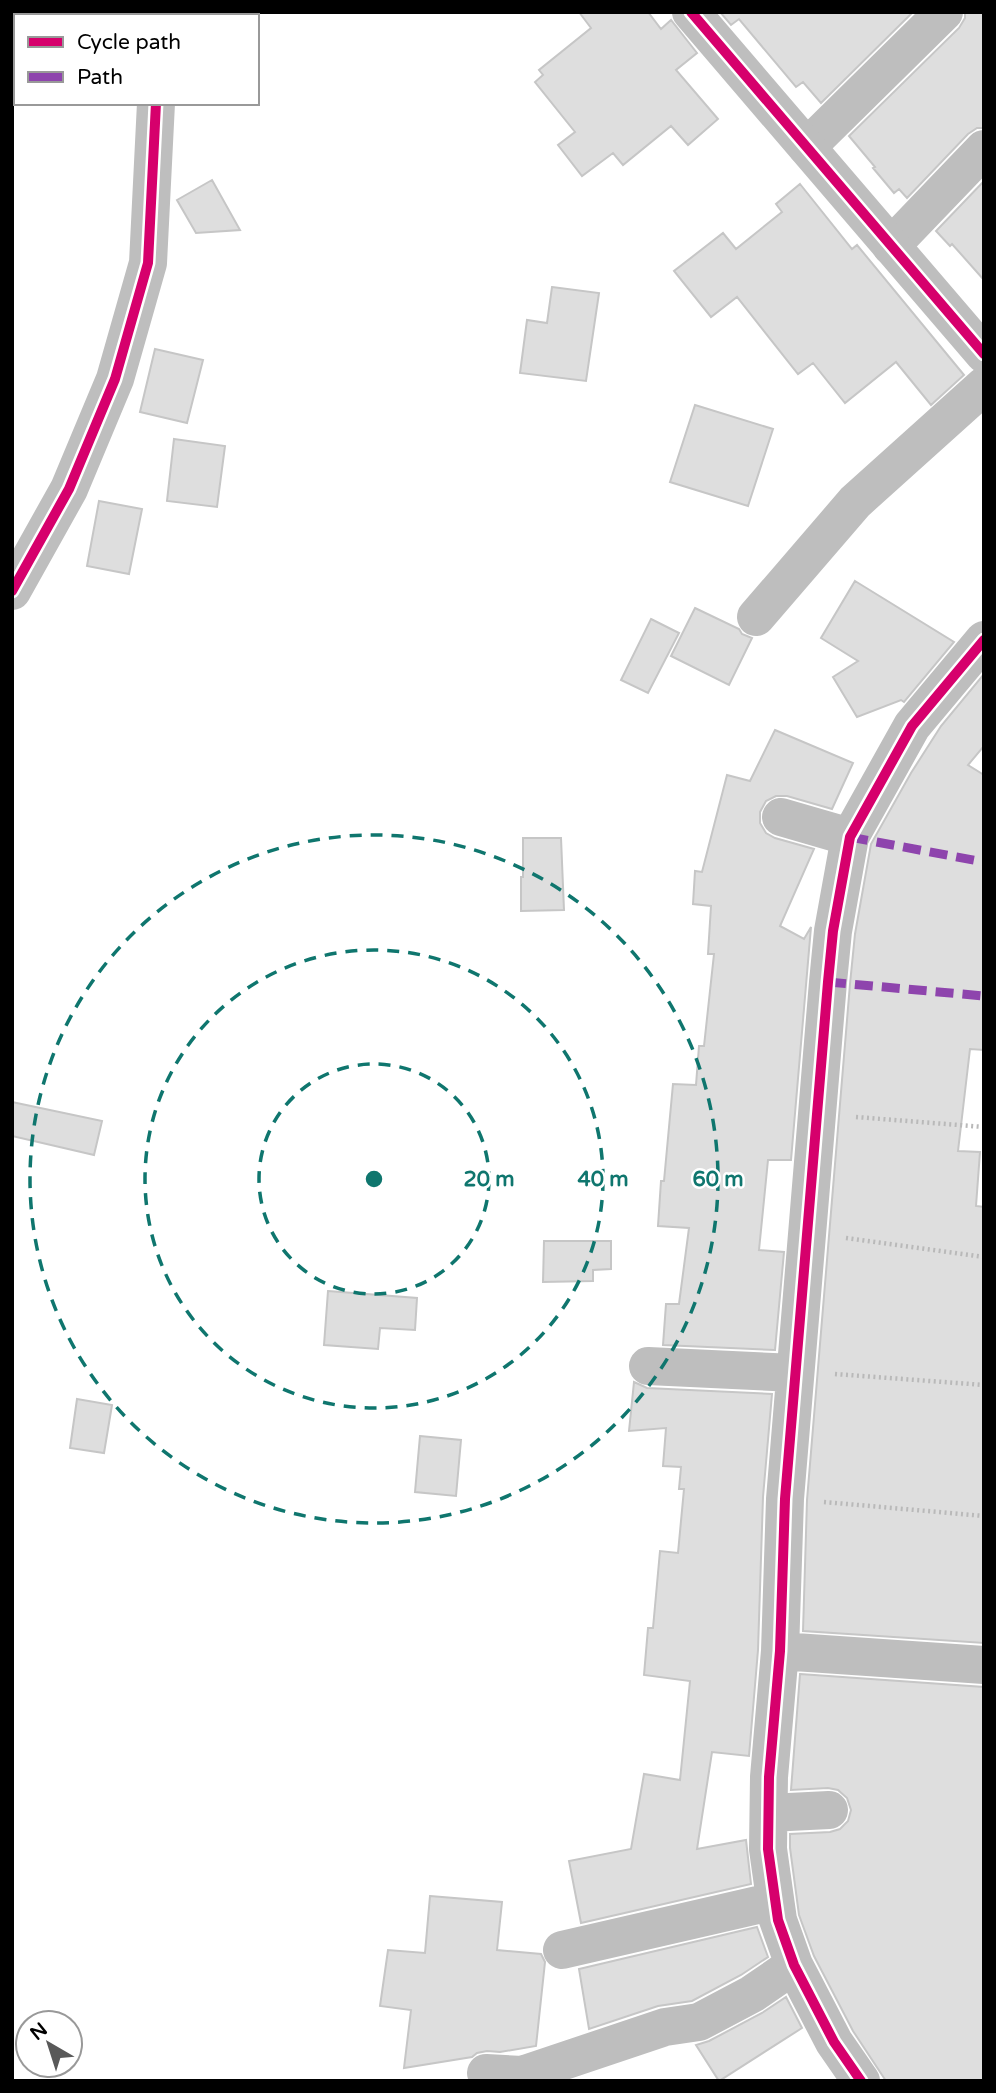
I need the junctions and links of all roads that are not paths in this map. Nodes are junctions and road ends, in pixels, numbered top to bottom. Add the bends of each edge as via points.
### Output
1 (691, 12) edge
2 (944, 12) edge
3 (156, 105) edge
4 (807, 147) junction
5 (984, 149) edge
6 (891, 246) junction
7 (984, 354) edge
8 (984, 386) edge
9 (12, 591) edge
10 (756, 617) dead end
11 (984, 639) edge
12 (781, 817) dead end
13 (850, 837) junction
14 (648, 1366) dead end
15 (795, 1372) junction
16 (780, 1651) junction
17 (984, 1665) edge
18 (829, 1810) dead end
19 (769, 1813) junction
20 (775, 1902) junction
21 (562, 1951) dead end
22 (794, 1965) junction
23 (486, 2073) dead end
24 (861, 2081) edge

1 - 4 street
2 - 4 street
3 - 9 street via 148,263 115,379 69,489
4 - 6 street
5 - 6 street
6 - 7 street
8 - 10 street via 855,502
11 - 13 street via 912,726
12 - 13 street
13 - 15 street via 832,931
14 - 15 street
15 - 16 street
16 - 17 street
16 - 19 street
18 - 19 street
19 - 20 street
20 - 21 street
20 - 22 street
22 - 23 street via 699,2022 665,2027 522,2075
22 - 24 street via 834,2042

